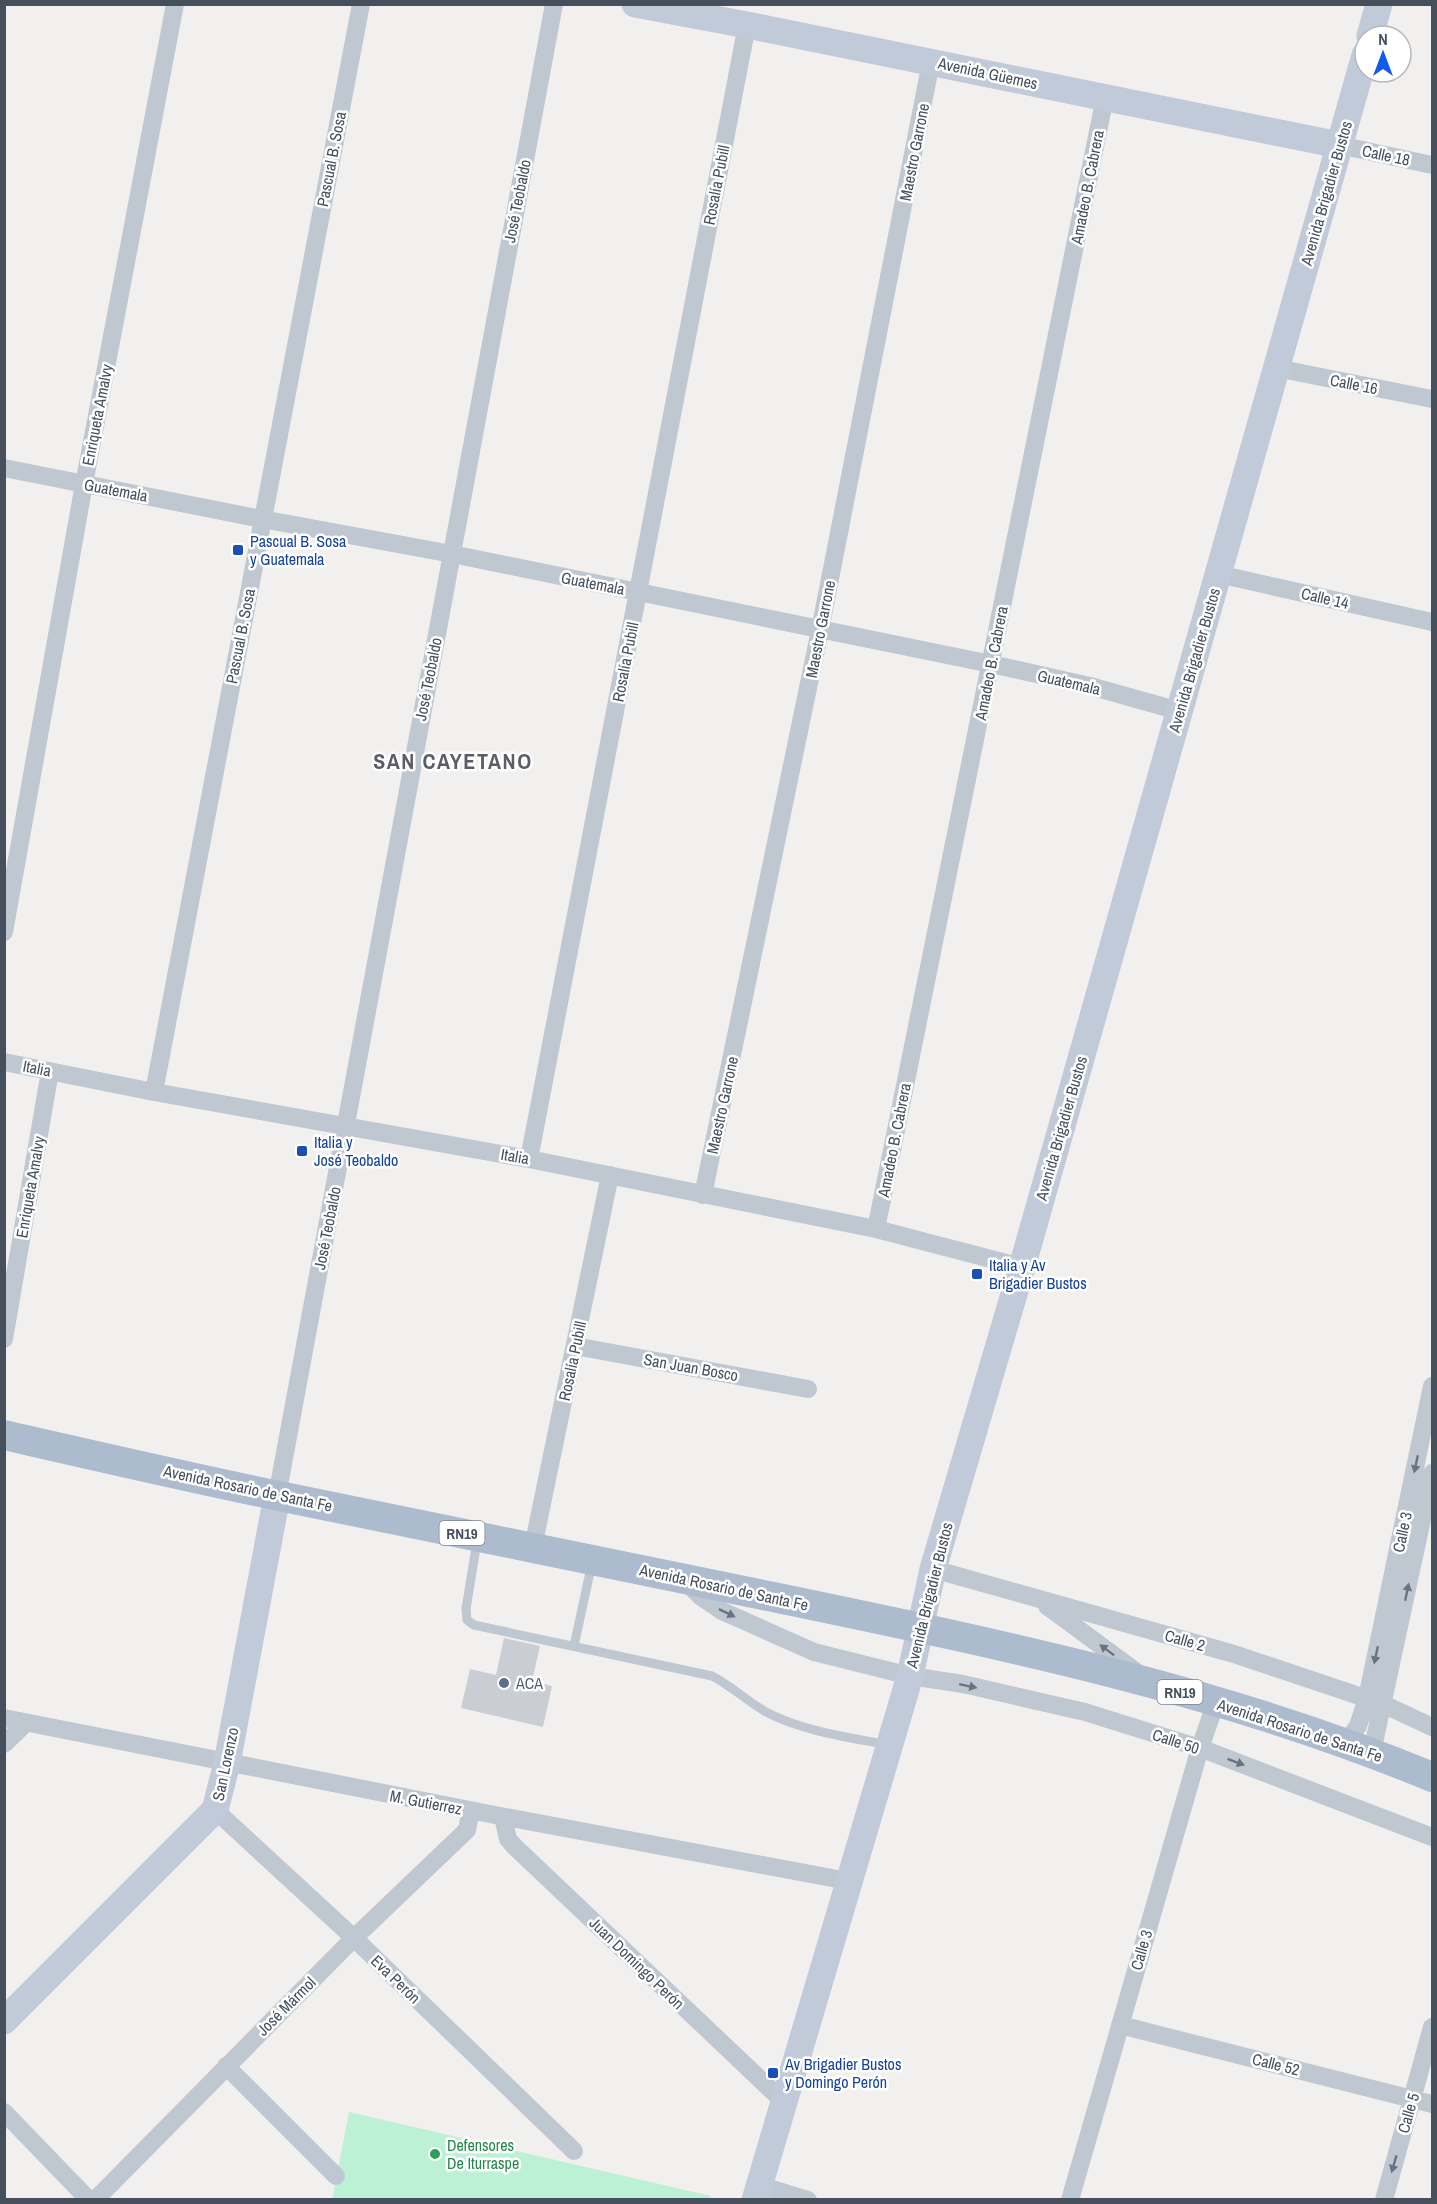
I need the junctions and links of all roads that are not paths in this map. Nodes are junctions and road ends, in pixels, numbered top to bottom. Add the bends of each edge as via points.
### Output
1 (175, 4) edge
2 (361, 4) edge
3 (554, 4) edge
4 (635, 4) edge
5 (1379, 4) edge
6 (747, 24) junction
7 (1373, 24) edge
8 (931, 62) junction
9 (1357, 84) edge
10 (1105, 98) junction
11 (1340, 145) junction
12 (1432, 165) edge
13 (1276, 368) junction
14 (1432, 399) edge
15 (4, 468) edge
16 (84, 484) junction
17 (262, 519) junction
18 (452, 554) junction
19 (1218, 574) junction
20 (639, 592) junction
21 (1432, 621) edge
22 (820, 630) junction
23 (991, 664) junction
24 (1179, 711) junction
25 (4, 932) edge
26 (4, 1062) edge
27 (50, 1071) junction
28 (154, 1092) junction
29 (345, 1126) junction
30 (529, 1159) junction
31 (609, 1175) junction
32 (703, 1195) junction
33 (876, 1229) junction
34 (1022, 1267) junction
35 (4, 1339) edge
36 (575, 1346) junction
37 (1432, 1386) edge
38 (808, 1389) dead end
39 (4, 1435) edge
40 (1432, 1473) edge
41 (277, 1496) junction
42 (478, 1536) junction
43 (1418, 1538) edge
44 (533, 1547) junction
45 (593, 1559) junction
46 (933, 1569) junction
47 (682, 1578) junction
48 (1037, 1598) junction
49 (921, 1628) junction
50 (574, 1646) junction
51 (910, 1676) junction
52 (1154, 1685) junction
53 (1375, 1701) junction
54 (1216, 1702) junction
55 (4, 1718) edge
56 (26, 1723) junction
57 (1432, 1727) edge
58 (1344, 1743) junction
59 (4, 1744) edge
60 (889, 1745) junction
61 (1200, 1748) junction
62 (1372, 1752) junction
63 (226, 1763) junction
64 (1432, 1777) edge
65 (215, 1810) junction
66 (471, 1810) junction
67 (503, 1817) junction
68 (1432, 1837) edge
69 (848, 1881) junction
70 (354, 1938) junction
71 (4, 2021) edge
72 (1120, 2025) junction
73 (1432, 2027) edge
74 (226, 2066) junction
75 (1412, 2098) junction
76 (783, 2101) junction
77 (1432, 2104) edge
78 (4, 2112) edge
79 (574, 2151) dead end
80 (336, 2176) dead end
81 (757, 2192) edge
82 (89, 2199) edge
83 (95, 2199) edge
84 (808, 2199) edge
85 (1070, 2199) edge
86 (1384, 2199) edge

1 - 16 street, Enriqueta Amalvy
2 - 17 street, Pascual B. Sosa
3 - 18 street, José Teobaldo
4 - 6 street, Avenida Güemes
5 - 7 street
6 - 8 street, Avenida Güemes
6 - 20 street, Rosalía Pubill
8 - 10 street, Avenida Güemes
8 - 22 street, Maestro Garrone
9 - 11 street, Avenida Brigadier Bustos
10 - 11 street, Avenida Güemes
10 - 23 street, Amadeo B. Cabrera
11 - 12 street, Calle 18
11 - 13 street, Avenida Brigadier Bustos
13 - 14 street, Calle 16
13 - 19 street, Avenida Brigadier Bustos
15 - 16 street, Guatemala
16 - 17 street, Guatemala
16 - 25 street, Enriqueta Amalvy
17 - 18 street, Guatemala
17 - 28 street, Pascual B. Sosa
18 - 20 street, Guatemala
18 - 29 street, José Teobaldo
19 - 21 street, Calle 14
19 - 24 street, Avenida Brigadier Bustos
20 - 22 street, Guatemala
20 - 30 street, Rosalía Pubill
22 - 23 street, Guatemala
22 - 32 street, Maestro Garrone
23 - 24 street, Guatemala
23 - 33 street, Amadeo B. Cabrera
24 - 34 street, Avenida Brigadier Bustos
26 - 27 street, Italia
27 - 28 street, Italia
27 - 35 street, Enriqueta Amalvy
28 - 29 street, Italia
29 - 30 street, Italia
29 - 41 street, José Teobaldo
30 - 31 street, Italia
31 - 32 street, Italia
31 - 36 street, Rosalía Pubill
32 - 33 street, Italia
33 - 34 street, Italia
34 - 46 street, Avenida Brigadier Bustos
36 - 38 street, San Juan Bosco
36 - 44 street, Rosalía Pubill
37 -> 43 street, Calle 3
39 - 41 main road, Avenida Rosario de Santa Fe / RN19
40 - 43 street, Calle 3
41 - 42 main road, Avenida Rosario de Santa Fe / RN19
41 - 63 street, San Lorenzo
42 - 44 main road, Avenida Rosario de Santa Fe / RN19
42 - 50 lane via 467,1620 474,1625
43 - 53 street, Calle 3
44 - 45 main road, Avenida Rosario de Santa Fe / RN19
45 - 47 main road, Avenida Rosario de Santa Fe / RN19
45 - 50 lane
46 - 48 street, Calle 2
46 - 49 street, Avenida Brigadier Bustos
47 - 49 main road, Avenida Rosario de Santa Fe / RN19
47 -> 51 street, Calle 50 via 722,1611 814,1652
52 -> 48 street
48 - 53 street, Calle 2 via 1234,1654
49 - 51 street, Avenida Brigadier Bustos
49 - 52 main road, Avenida Rosario de Santa Fe / RN19
50 - 60 lane via 711,1676 769,1713 811,1729
51 - 60 street, Avenida Brigadier Bustos
51 -> 61 street, Calle 50 via 1085,1712
52 - 54 main road, Avenida Rosario de Santa Fe / RN19
53 - 57 street, Calle 2
53 - 58 street, Calle 3
53 - 62 street, Calle 3
54 - 58 main road, Avenida Rosario de Santa Fe / RN19
54 - 61 street, Calle 3
55 - 56 street, M. Gutierrez
56 - 59 street
56 - 63 street, M. Gutierrez
58 - 62 main road, Avenida Rosario de Santa Fe / RN19
60 - 69 street, Avenida Brigadier Bustos
61 -> 68 street, Calle 50
61 - 72 street, Calle 3
62 - 64 main road, Avenida Rosario de Santa Fe / RN19
63 - 65 street, San Lorenzo
63 - 66 street, M. Gutierrez
65 - 70 street, Eva Perón
65 - 71 street, San Lorenzo
66 - 67 street, M. Gutierrez
66 - 70 street, José Mármol via 467,1830
67 - 69 street, M. Gutierrez
67 - 76 street, Juan Domingo Perón via 508,1839 514,1846
69 - 76 street, Avenida Brigadier Bustos
70 - 74 street, José Mármol
70 - 79 street, Eva Perón
72 - 75 street, Calle 52
72 - 85 street, Calle 3
73 - 75 street, Calle 5
74 - 80 street
74 - 83 street, José Mármol
75 - 77 street, Calle 52
75 -> 86 street, Calle 5
76 - 81 street, Avenida Brigadier Bustos
78 - 82 street
81 - 84 street

